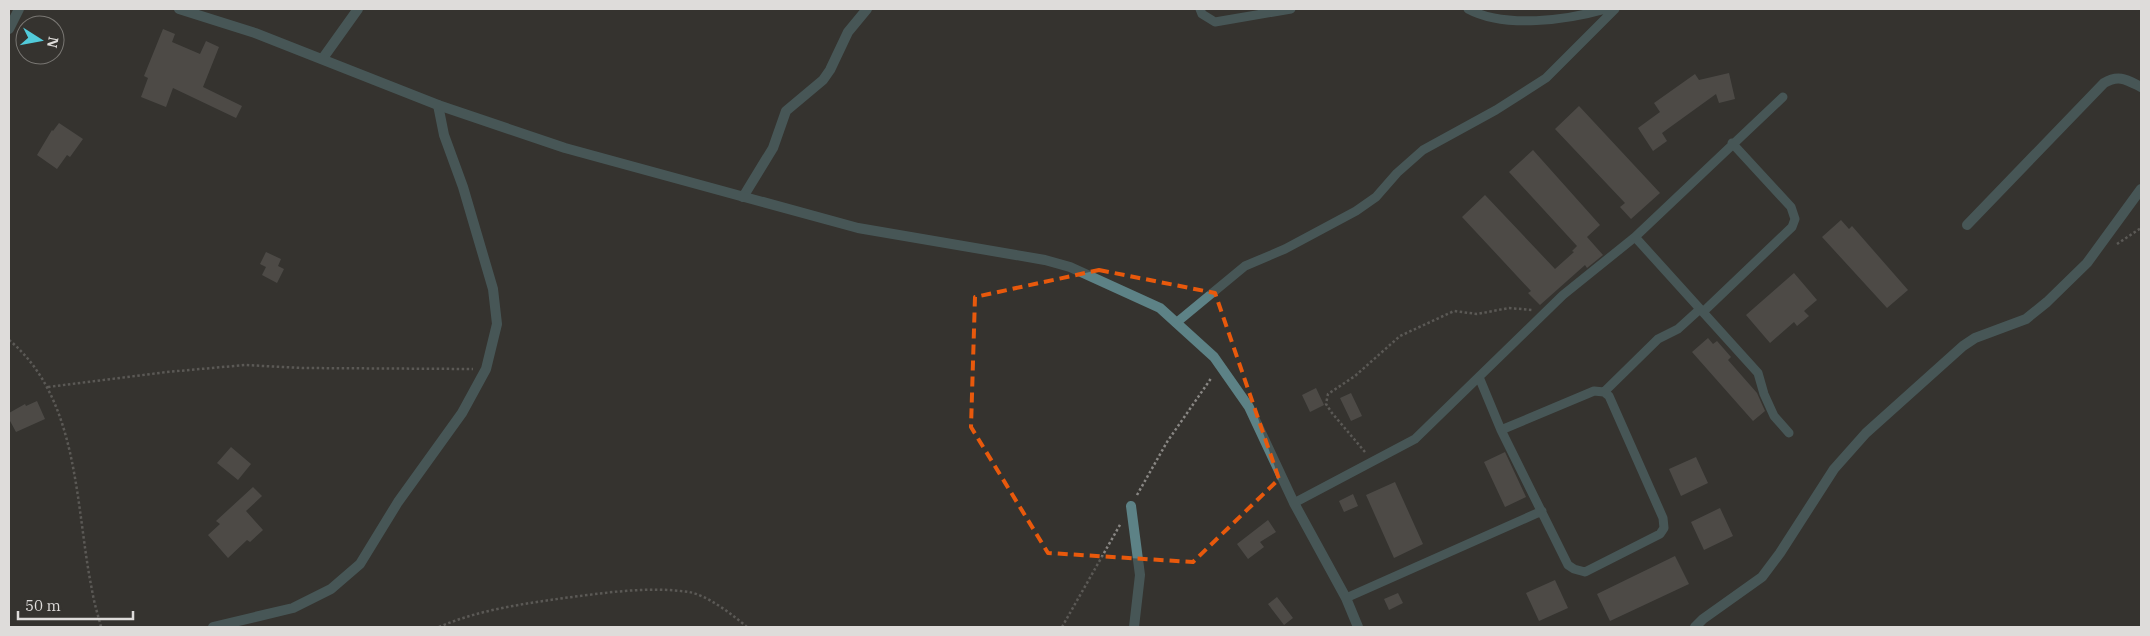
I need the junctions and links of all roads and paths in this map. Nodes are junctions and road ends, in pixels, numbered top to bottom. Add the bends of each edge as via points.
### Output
1 (19, 9) edge
2 (179, 9) edge
3 (358, 9) edge
4 (867, 9) edge
5 (1200, 9) edge
6 (1291, 9) edge
7 (1468, 9) edge
8 (1606, 9) edge
9 (1615, 9) edge
10 (9, 29) edge
11 (323, 58) junction
12 (2141, 87) edge
13 (1783, 97) dead end
14 (438, 105) junction
15 (1732, 143) junction
16 (2141, 189) edge
17 (743, 197) junction
18 (1967, 225) dead end
19 (1635, 238) junction
20 (1702, 311) junction
21 (1546, 312) junction
22 (1176, 323) junction
23 (9, 340) edge
24 (486, 369) junction
25 (1479, 377) junction
26 (48, 387) junction
27 (1604, 392) junction
28 (1501, 430) junction
29 (1789, 433) dead end
30 (1374, 461) junction
31 (1294, 503) junction
32 (1131, 506) dead end
33 (1542, 511) junction
34 (1346, 598) junction
35 (102, 627) edge
36 (213, 627) edge
37 (439, 627) edge
38 (747, 627) edge
39 (1134, 627) edge
40 (1358, 627) edge
41 (1695, 627) edge

1 - 10 street
2 - 11 street
3 - 11 street
4 - 17 street via 848,32 823,80 786,111 773,148
5 - 6 lane via 1215,22
7 - 8 lane via 1497,19 1534,20 1583,16
9 - 22 lane via 1546,78 1423,150 1376,197 1356,211 1285,249 1245,266
11 - 14 street
12 - 18 street via 2118,77 2104,83
13 - 15 lane
14 - 17 street via 566,148
14 - 24 street via 444,135 463,186 493,290 497,324
15 - 19 lane
15 - 20 lane via 1791,207 1795,219 1792,227
16 - 41 street via 2087,263 2047,302 2026,319 1963,346 1866,434 1834,469 1762,577
17 - 22 street via 858,228 1045,260 1160,308
19 - 20 lane
19 - 21 lane
20 - 27 lane via 1658,339
20 - 29 lane via 1758,373 1774,416
21 - 25 lane
21 - 30 path via 1517,308 1477,314 1454,311 1400,336 1355,376 1328,394 1326,404 1332,413
22 - 31 street via 1214,358 1249,407
23 - 26 path via 24,353
24 - 26 path via 245,365
24 - 36 street via 462,413 398,502 360,564 331,589 292,608
25 - 28 lane
25 - 30 lane via 1415,439
26 - 35 path via 73,458 92,591
27 - 28 lane via 1594,391
27 - 33 lane via 1609,396 1663,518 1664,528 1660,534 1585,572 1568,565
28 - 33 lane
30 - 31 lane
31 - 34 street
32 - 39 street via 1140,575
33 - 34 lane
34 - 40 street
37 - 38 path via 457,619 519,605 646,590 691,592 718,605

